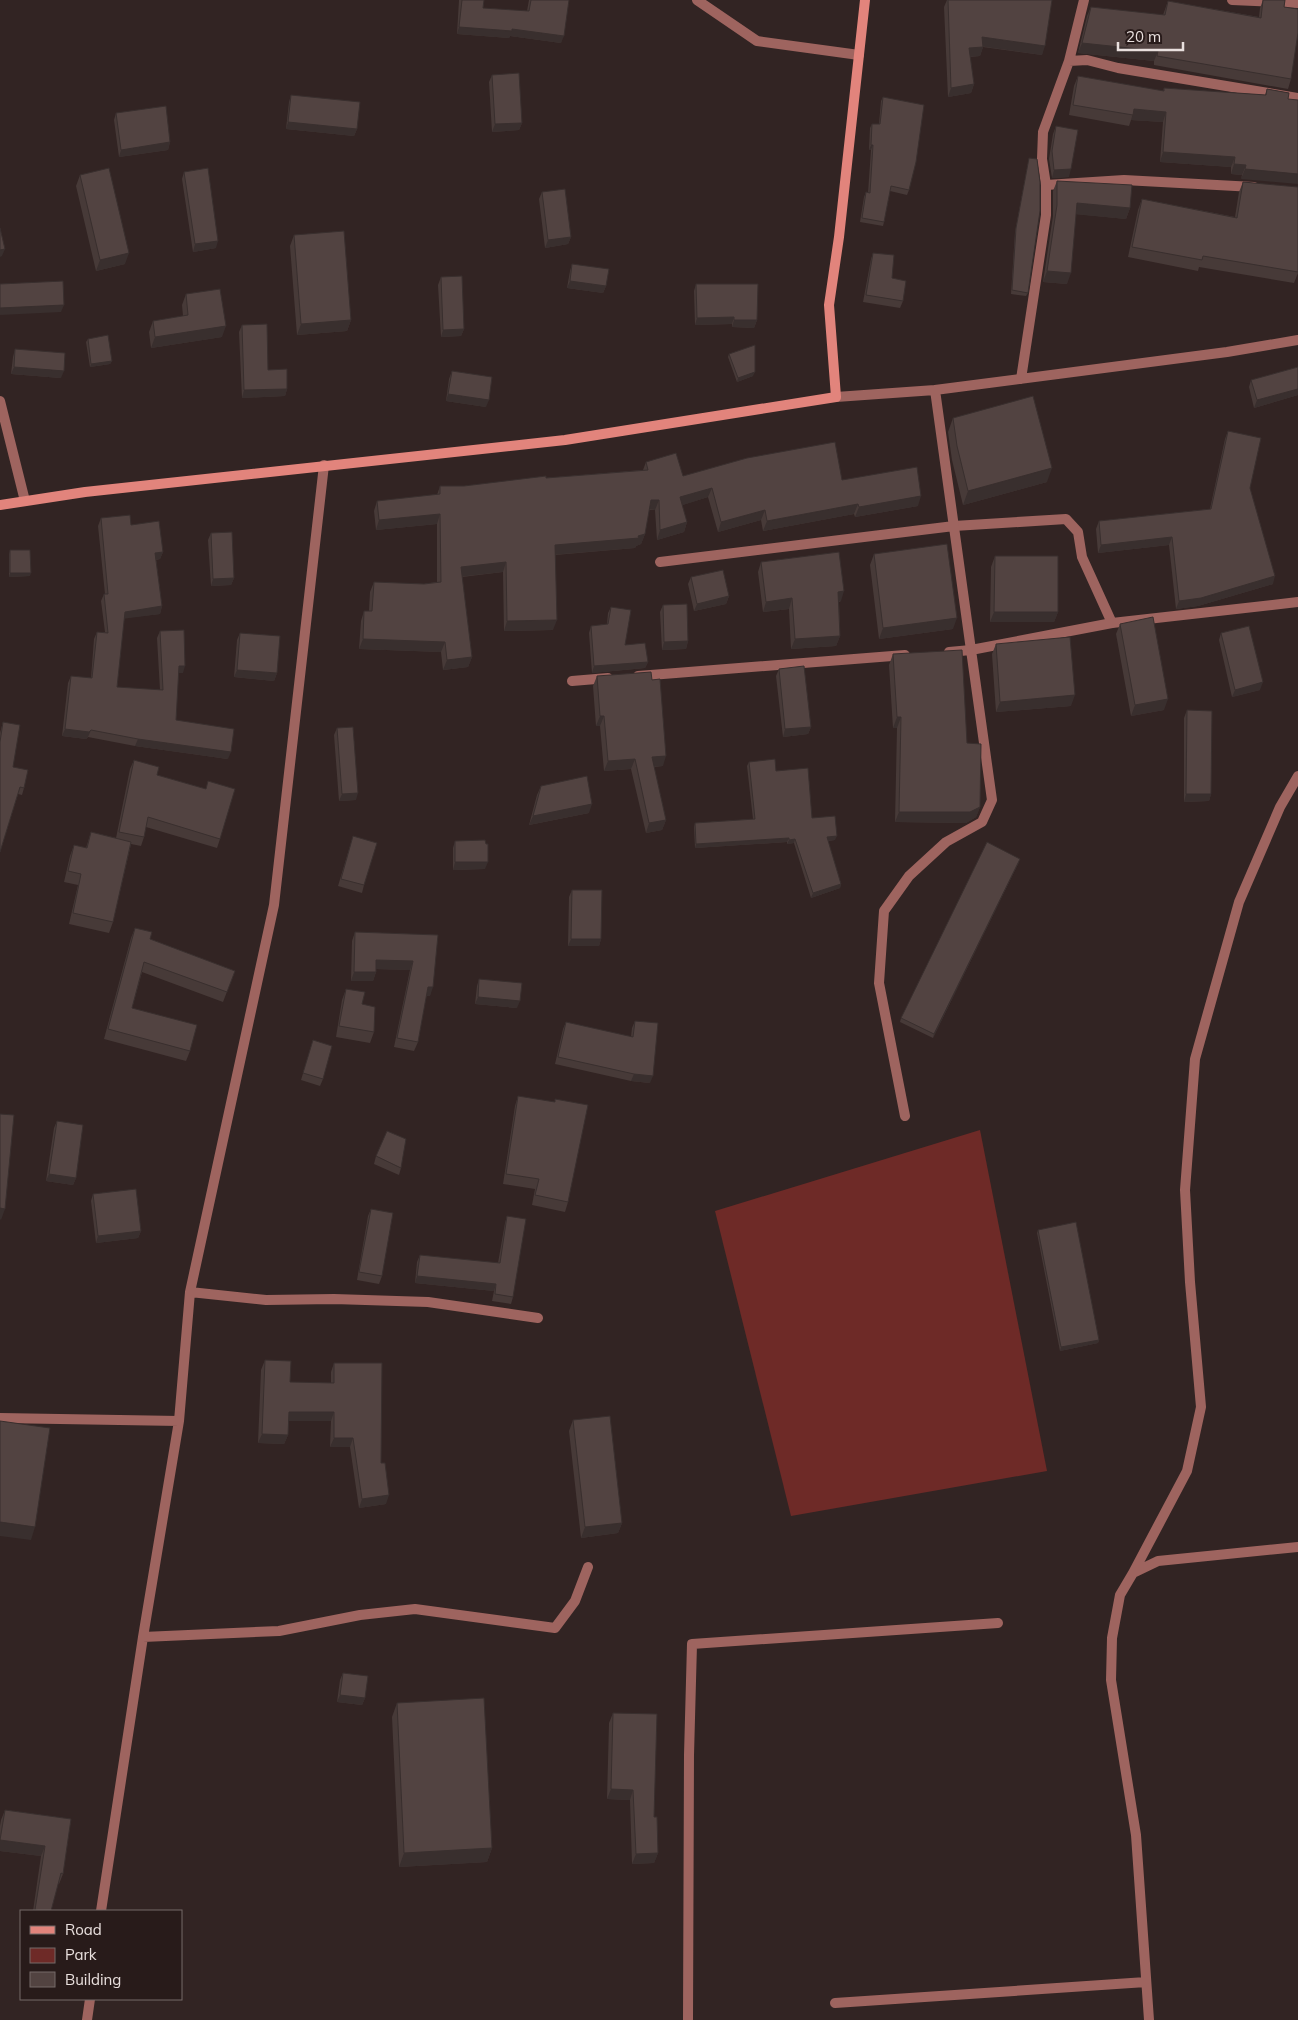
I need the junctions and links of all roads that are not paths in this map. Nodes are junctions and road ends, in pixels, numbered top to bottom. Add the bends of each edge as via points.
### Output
1 (697, 0) edge
2 (865, 0) edge
3 (1084, 0) edge
4 (1232, 0) edge
5 (1298, 3) edge
6 (859, 55) junction
7 (1069, 61) junction
8 (1298, 98) edge
9 (1046, 185) junction
10 (1260, 188) edge
11 (1298, 340) edge
12 (1021, 379) junction
13 (935, 390) junction
14 (836, 397) junction
15 (0, 401) edge
16 (324, 465) junction
17 (25, 501) junction
18 (0, 505) edge
19 (954, 526) junction
20 (660, 562) dead end
21 (1298, 602) edge
22 (1112, 623) junction
23 (971, 650) junction
24 (941, 652) edge
25 (911, 655) edge
26 (572, 681) dead end
27 (1298, 776) edge
28 (905, 1116) dead end
29 (190, 1292) junction
30 (538, 1318) dead end
31 (0, 1418) edge
32 (179, 1421) junction
33 (1298, 1547) edge
34 (588, 1567) dead end
35 (1133, 1573) junction
36 (998, 1623) dead end
37 (142, 1637) junction
38 (100, 1910) edge
39 (1146, 1982) junction
40 (90, 2000) edge
41 (835, 2003) dead end
42 (87, 2020) edge
43 (688, 2020) edge
44 (1149, 2020) edge

1 - 6 street via 757,41
2 - 6 street
3 - 7 street
4 - 5 street
6 - 14 street via 829,305
7 - 8 street via 1087,60
7 - 9 street via 1043,132 1042,159
9 - 10 street via 1124,180
9 - 12 street via 1046,216
11 - 12 street
12 - 13 street
13 - 14 street
13 - 19 street
14 - 16 street via 565,440
15 - 17 street
16 - 17 street
16 - 29 street via 274,905
17 - 18 street
19 - 20 street
19 - 22 street via 1066,519 1078,532 1082,556
19 - 23 street
21 - 22 street
22 - 23 street
23 - 24 street
23 - 28 street via 992,800 982,822 946,842 909,876 884,911 879,983
25 - 26 street
27 - 35 street via 1280,807 1239,902 1195,1058 1185,1190 1201,1407 1187,1471
29 - 30 street via 266,1300 428,1302
29 - 32 street
31 - 32 street
32 - 37 street
33 - 35 street via 1158,1561
34 - 37 street via 575,1601 555,1628 415,1609 360,1615 278,1631
35 - 39 street via 1120,1595 1112,1638 1111,1680 1136,1835
36 - 43 street via 692,1644
37 - 38 street
39 - 41 street
39 - 44 street
40 - 42 street

